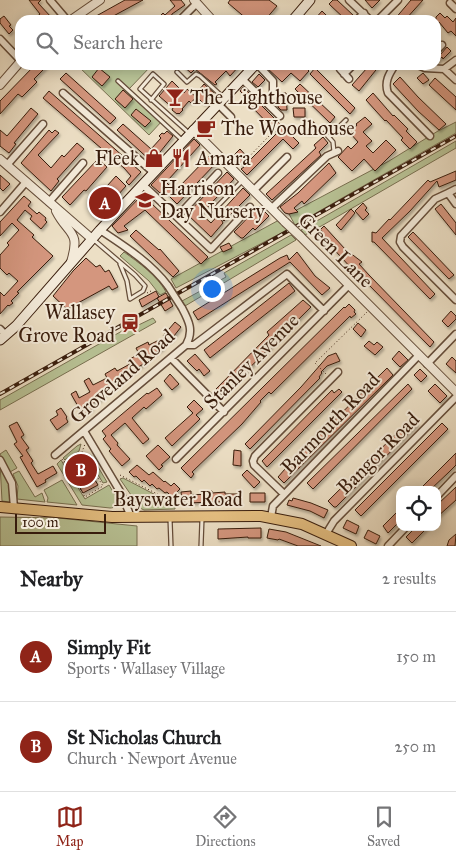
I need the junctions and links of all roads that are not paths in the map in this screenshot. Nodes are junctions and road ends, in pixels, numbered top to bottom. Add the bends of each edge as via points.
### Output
1 (50, 0) edge
2 (100, 0) edge
3 (310, 0) edge
4 (350, 0) edge
5 (398, 0) edge
6 (195, 2) edge
7 (450, 3) dead end
8 (456, 9) edge
9 (364, 13) edge
10 (63, 15) edge
11 (78, 15) edge
12 (184, 15) edge
13 (207, 15) edge
14 (297, 15) edge
15 (383, 15) edge
16 (0, 39) edge
17 (15, 56) edge
18 (456, 60) edge
19 (15, 67) edge
20 (441, 69) edge
21 (444, 69) junction
22 (251, 70) edge
23 (261, 70) edge
24 (348, 70) edge
25 (392, 70) edge
26 (177, 72) dead end
27 (344, 74) dead end
28 (242, 79) junction
29 (456, 80) edge
30 (118, 81) dead end
31 (0, 86) edge
32 (273, 91) dead end
33 (63, 93) dead end
34 (151, 100) junction
35 (221, 101) junction
36 (280, 116) dead end
37 (231, 117) dead end
38 (346, 120) dead end
39 (43, 124) dead end
40 (192, 132) junction
41 (326, 133) dead end
42 (430, 136) dead end
43 (329, 137) junction
44 (183, 141) junction
45 (336, 152) joint
46 (287, 157) dead end
47 (0, 159) edge
48 (83, 163) dead end
49 (7, 165) junction
50 (154, 172) junction
51 (218, 173) dead end
52 (243, 179) junction
53 (26, 182) junction
54 (142, 184) junction
55 (456, 189) edge
56 (254, 190) junction
57 (448, 193) junction
58 (52, 204) junction
59 (456, 204) edge
60 (250, 207) dead end
61 (272, 208) junction
62 (0, 212) edge
63 (211, 213) dead end
64 (177, 217) junction
65 (100, 230) junction
66 (92, 239) junction
67 (71, 262) junction
68 (120, 264) junction
69 (349, 285) junction
70 (456, 300) edge
71 (324, 311) junction
72 (2, 334) edge
73 (456, 334) edge
74 (186, 345) junction
75 (419, 355) junction
76 (171, 358) junction
77 (427, 364) junction
78 (338, 372) dead end
79 (456, 392) edge
80 (456, 398) edge
81 (224, 412) junction
82 (86, 434) junction
83 (56, 454) road end
84 (176, 459) dead end
85 (0, 460) edge
86 (456, 476) edge
87 (441, 492) edge
88 (284, 494) junction
89 (0, 508) edge
90 (14, 508) junction
91 (131, 517) junction
92 (170, 517) junction
93 (202, 517) junction
94 (271, 517) junction
95 (402, 531) edge
96 (326, 534) junction
97 (171, 546) edge
98 (202, 546) edge
99 (351, 546) edge
100 (388, 546) edge

1 - 10 street
2 - 11 street
3 - 14 main road
4 - 9 street
5 - 15 street
6 - 12 street
6 - 13 street
7 - 8 street
16 - 17 street
18 - 21 street
19 - 31 street
20 - 21 street
21 - 29 street
22 - 28 main road
23 - 32 street via 272,81
24 - 27 street
25 - 42 street via 386,82 388,93
26 - 35 lane via 187,82 196,74 200,76
28 - 35 main road
28 - 36 street
30 - 44 lane
33 - 50 street
34 - 34 lane via 140,89 153,74 164,84
34 - 40 lane
35 - 37 street
35 - 40 main road
38 - 43 lane
39 - 49 street
40 - 44 main road
40 - 52 street, Green Lane
41 - 43 lane
43 - 45 lane
44 - 50 main road
45 - 61 street
46 - 56 street
47 - 49 street
48 - 58 street
49 - 53 street
50 - 54 main road
51 - 64 street
52 - 56 street, Green Lane
52 - 63 lane
53 - 58 street
53 - 62 street
54 - 64 street
54 - 65 main road
55 - 57 street
56 - 61 street, Green Lane
57 - 59 street
57 - 70 street via 435,199 401,236 400,242
58 - 66 street
58 - 67 street via 74,237
60 - 64 street via 211,249
61 - 69 street, Green Lane, bridge
65 - 66 main road
65 - 74 street, Groveland Road, bridge via 161,276 190,324 191,333
66 - 67 main road
66 - 68 lane
67 - 72 main road
68 - 68 lane via 127,281 130,299 145,286
69 - 71 street, Stanley Avenue
69 - 75 street, Green Lane
71 - 74 street via 287,274 194,345
71 - 81 street, Stanley Avenue
73 - 77 street
74 - 76 street, Groveland Road
75 - 77 street, Green Lane
75 - 88 street, Barmouth Road
76 - 81 street
76 - 82 street, Groveland Road
77 - 79 street, Green Lane
78 - 88 street via 252,461
80 - 96 street, Bangor Road via 334,521
81 - 84 street, Stanley Avenue
82 - 83 street, Groveland Road
82 - 91 street via 121,493
85 - 90 street via 12,482
86 - 87 street
88 - 94 street, Barmouth Road via 273,506
89 - 90 main road, Bayswater Road
90 - 91 main road, Bayswater Road
91 - 92 main road, Bayswater Road
92 - 93 main road, Bayswater Road
92 - 97 lane
93 - 94 main road, Bayswater Road
93 - 98 lane
94 - 96 main road, Bayswater Road
95 - 100 street
96 - 99 main road, Bayswater Road

